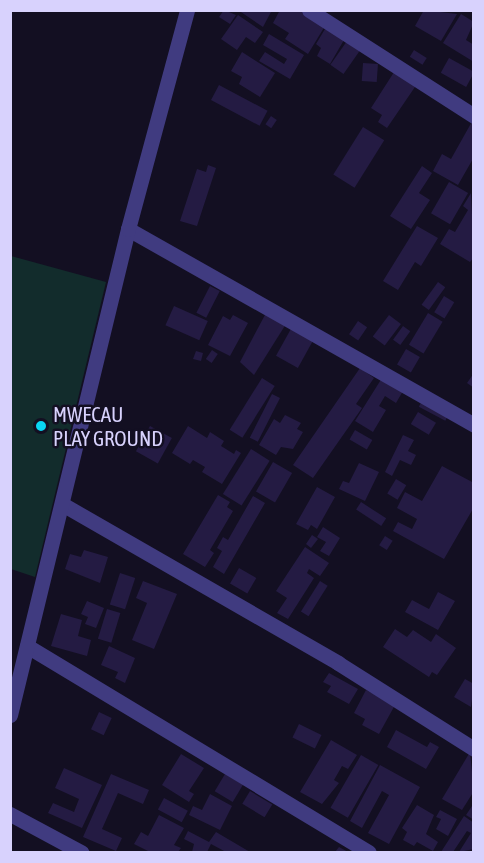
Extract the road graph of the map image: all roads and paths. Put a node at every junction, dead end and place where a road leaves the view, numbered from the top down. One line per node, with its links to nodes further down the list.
1 (188, 10): 4 (street)
2 (309, 10): 3 (street)
3 (474, 116)
4 (128, 229): 5 (street); 6 (street)
5 (474, 425)
6 (62, 504): 7 (street); 9 (street)
7 (27, 646): 8 (street); 12 (street)
8 (10, 716)
9 (474, 749)
10 (10, 813): 11 (street)
11 (81, 852)
12 (369, 852)

